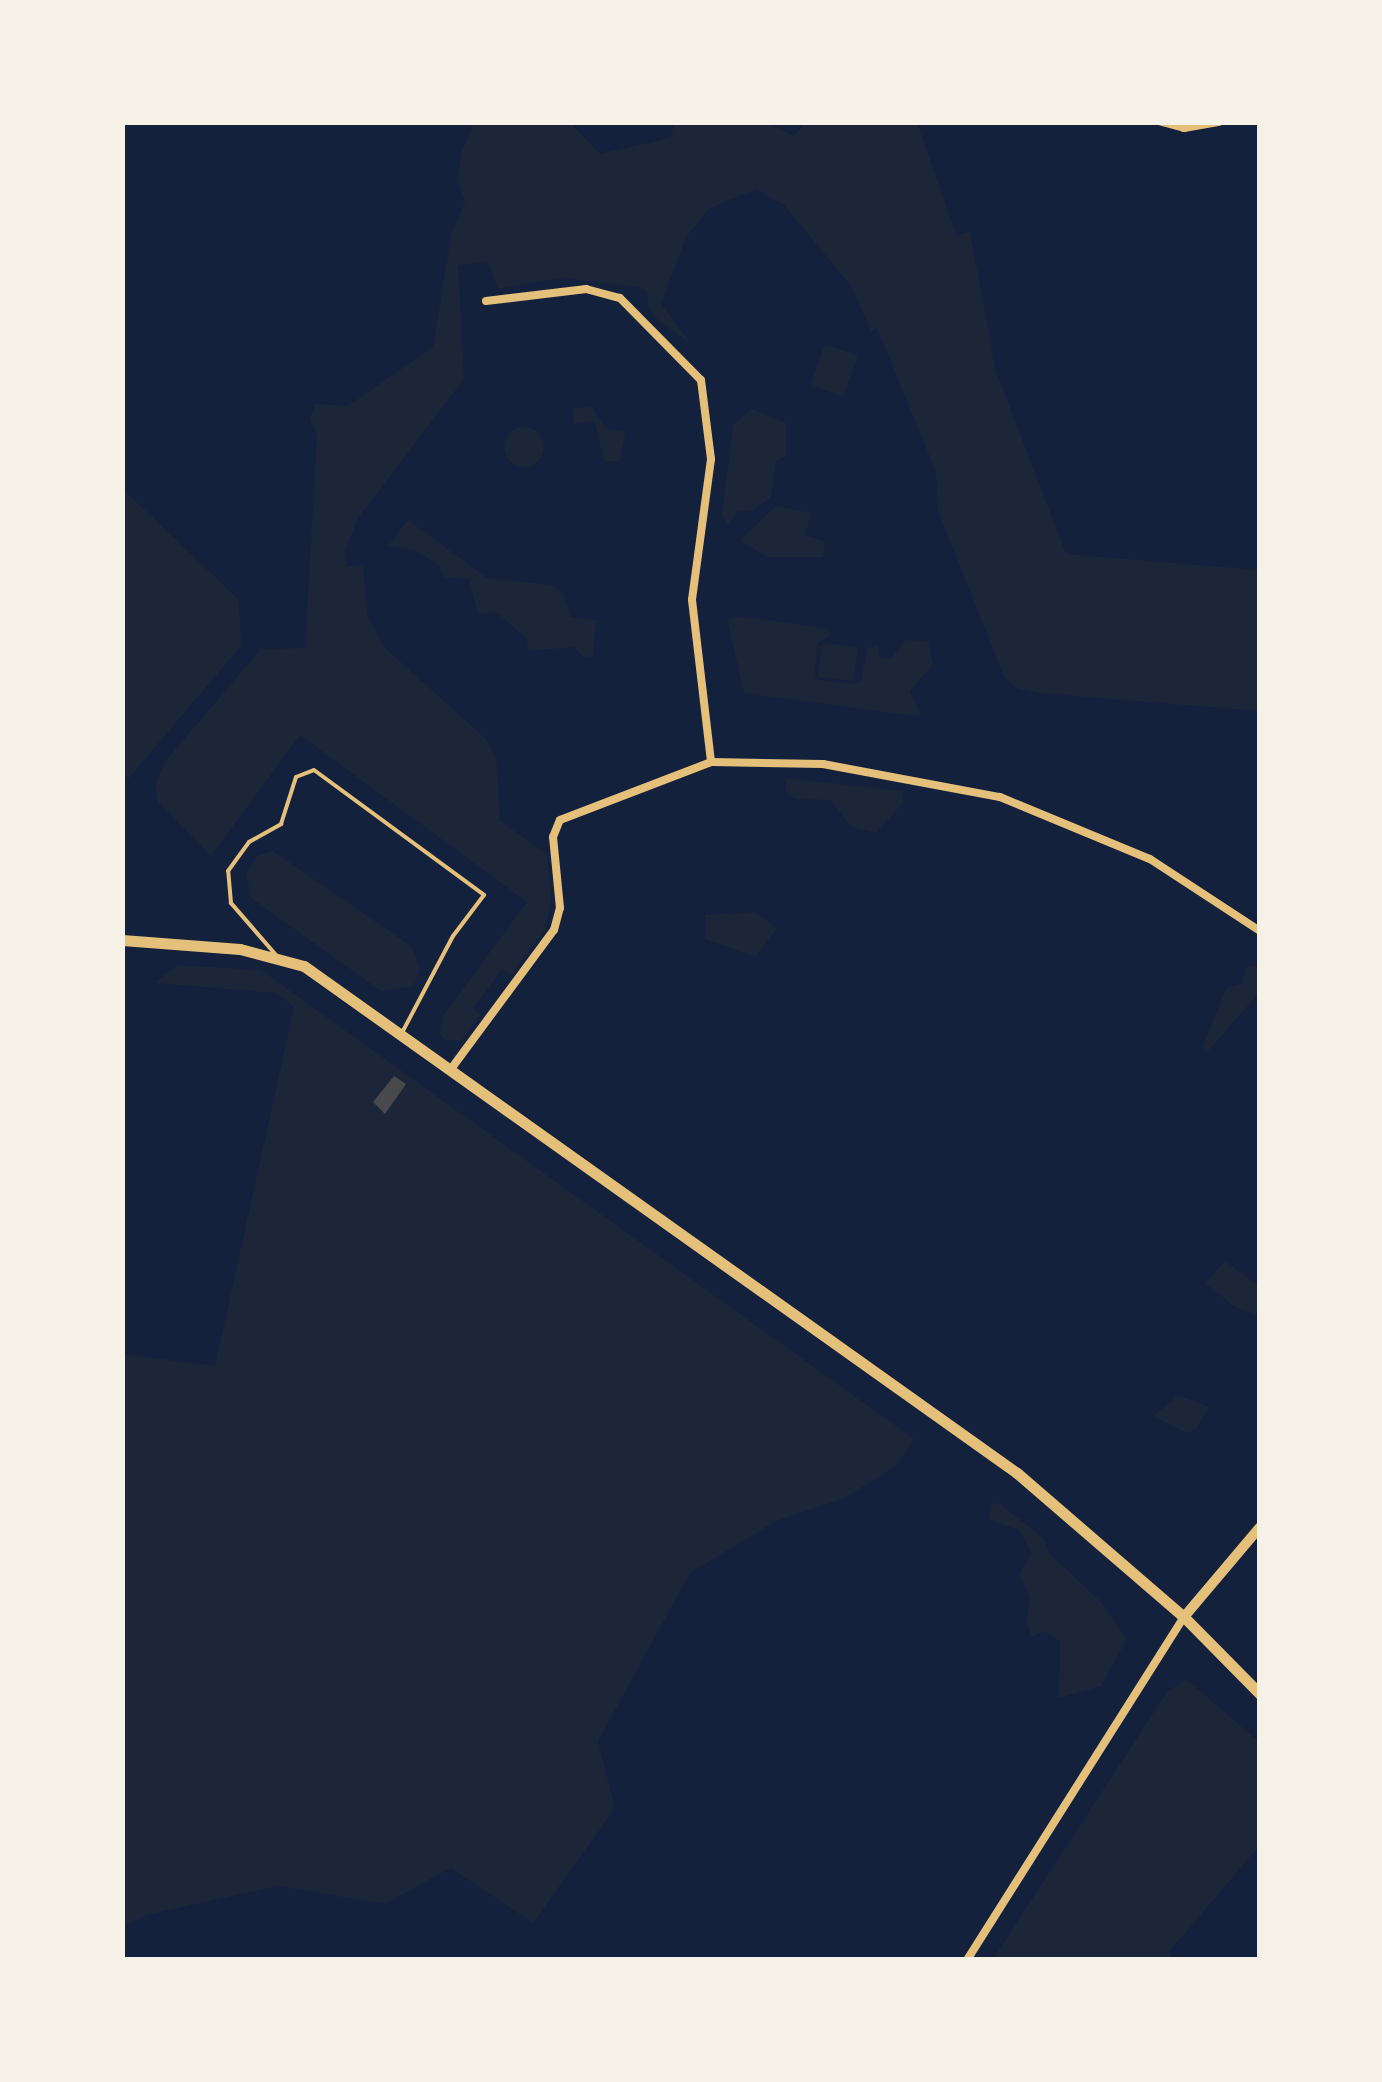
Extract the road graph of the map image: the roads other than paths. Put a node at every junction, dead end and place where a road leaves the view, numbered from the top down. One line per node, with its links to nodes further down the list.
1 (1162, 122): 2 (street)
2 (1219, 122)
3 (486, 301): 4 (street)
4 (711, 762): 5 (street); 9 (street)
5 (1260, 931)
6 (122, 940): 7 (main road)
7 (276, 956): 8 (main road); 8 (lane)
8 (402, 1034): 9 (main road)
9 (451, 1070): 11 (main road)
10 (1260, 1527): 11 (street)
11 (1184, 1617): 12 (main road); 13 (street)
12 (1260, 1694)
13 (966, 1960)

